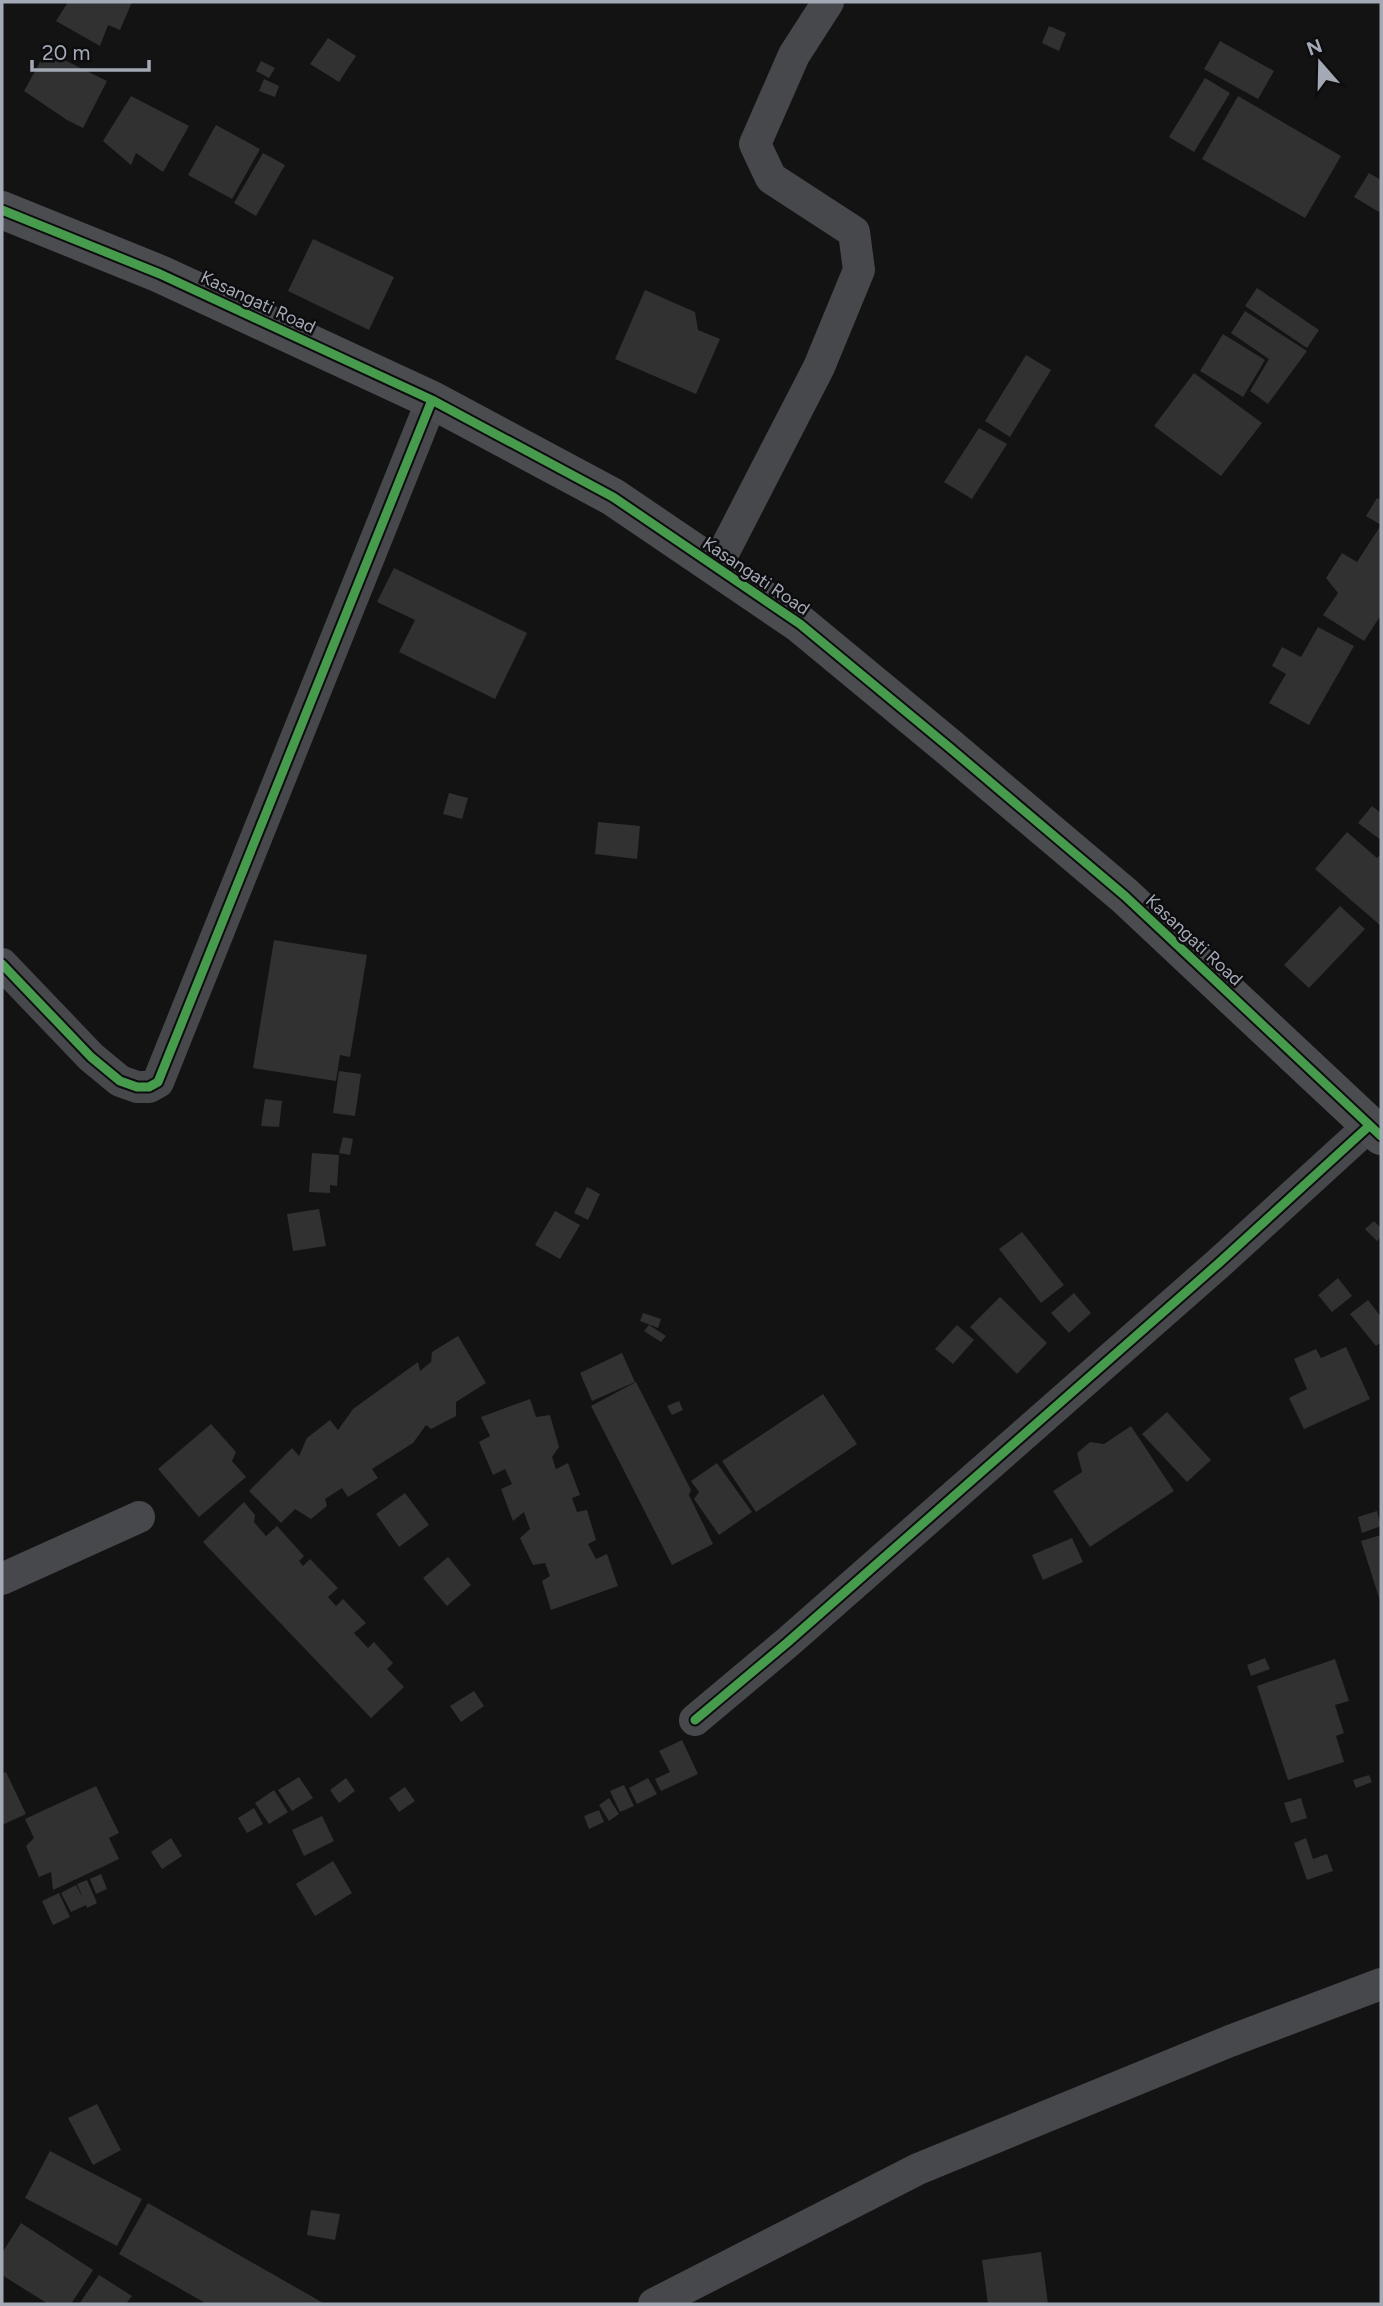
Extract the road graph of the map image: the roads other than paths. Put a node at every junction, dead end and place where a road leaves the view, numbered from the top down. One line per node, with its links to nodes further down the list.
1 (828, 2): 4 (street)
2 (2, 210): 3 (street, Kasangati Road)
3 (432, 400): 4 (street, Kasangati Road); 5 (street)
4 (716, 568): 6 (street, Kasangati Road)
5 (2, 964)
6 (1375, 1131): 9 (street)
7 (139, 1517): 8 (street)
8 (2, 1579)
9 (695, 1720)
10 (1381, 1984): 11 (street)
11 (654, 2304)

